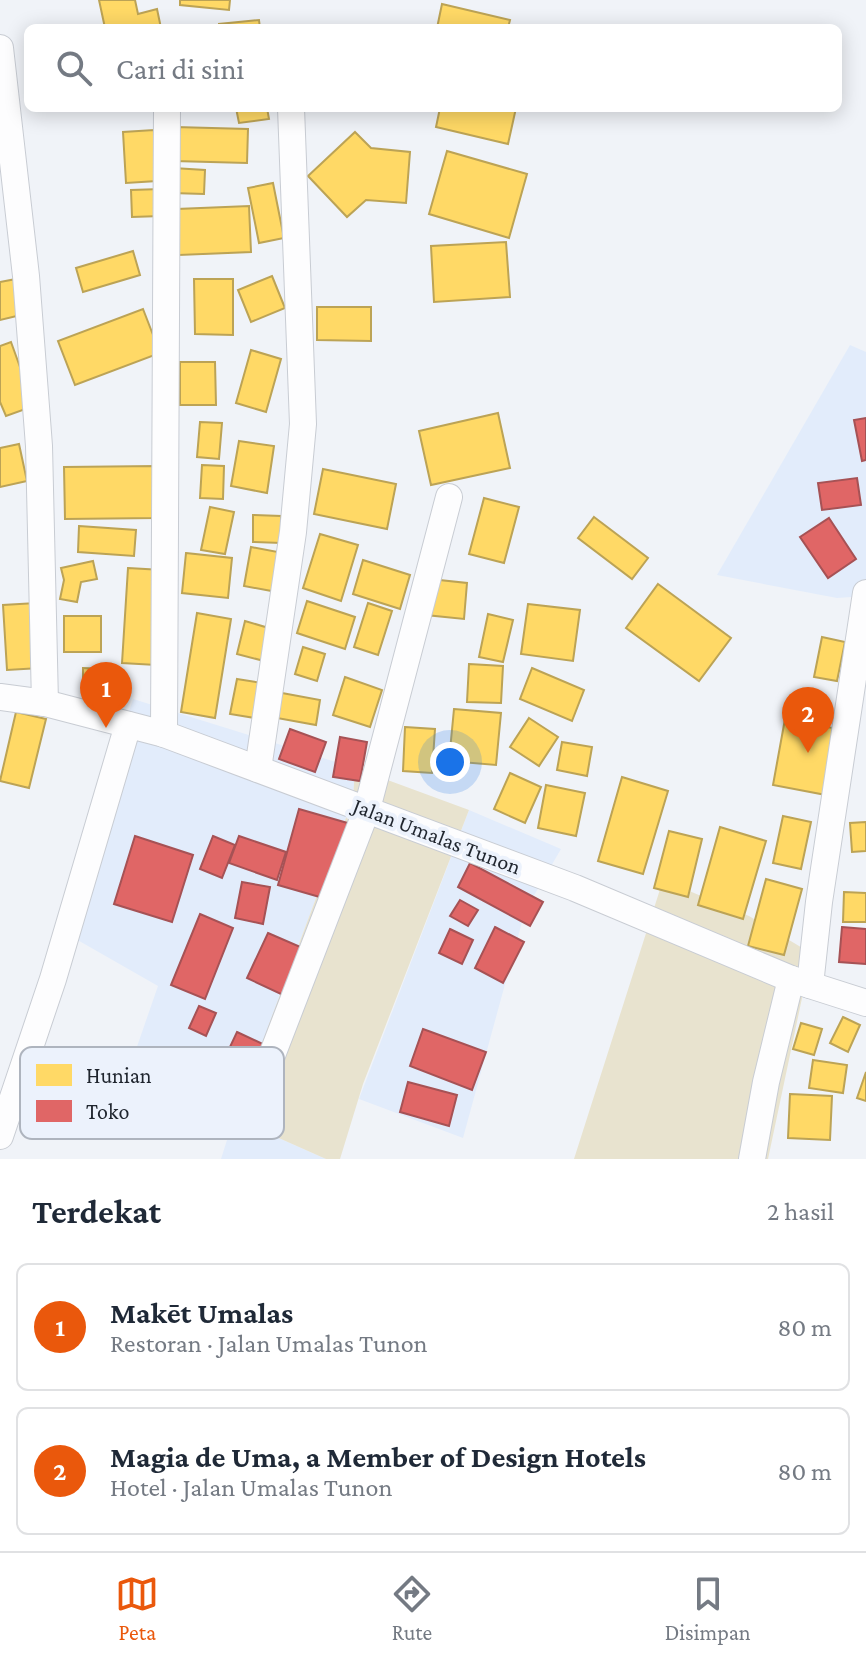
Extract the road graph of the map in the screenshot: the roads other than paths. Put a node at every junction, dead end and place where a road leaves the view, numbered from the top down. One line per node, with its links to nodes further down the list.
1 (0, 48): 7 (street)
2 (167, 112): 9 (street)
3 (291, 112): 10 (street)
4 (449, 497): 11 (street)
5 (866, 593): 12 (street)
6 (0, 697): 7 (street, Jalan Umalas Tunon)
7 (45, 703): 8 (street, Jalan Umalas Tunon)
8 (128, 725): 9 (street, Jalan Umalas Tunon); 14 (street)
9 (164, 734): 10 (street, Jalan Umalas Tunon)
10 (258, 769): 11 (street, Jalan Umalas Tunon)
11 (367, 809): 12 (street, Jalan Umalas Tunon); 15 (street)
12 (801, 982): 13 (street, Jalan Umalas Tunon); 18 (street)
13 (866, 1003)
14 (30, 1047)
15 (275, 1047)
16 (20, 1077): 17 (street)
17 (0, 1136)
18 (752, 1159)

